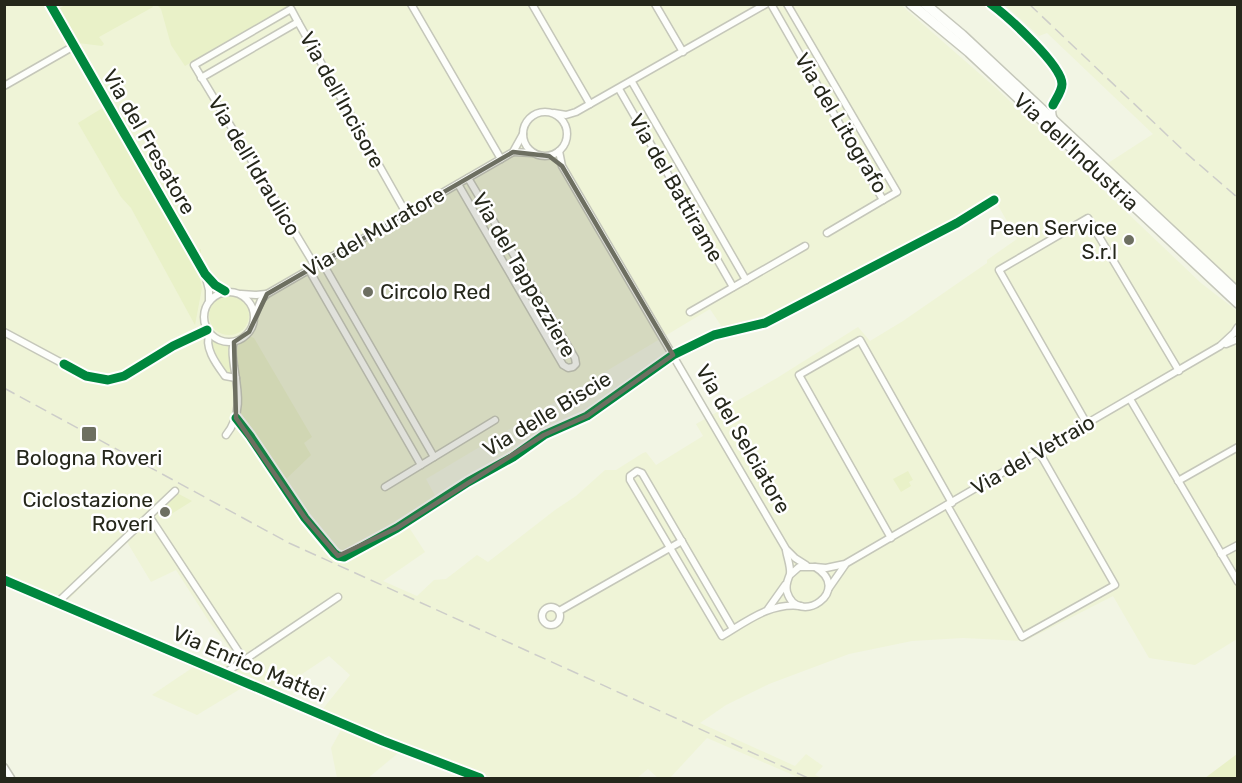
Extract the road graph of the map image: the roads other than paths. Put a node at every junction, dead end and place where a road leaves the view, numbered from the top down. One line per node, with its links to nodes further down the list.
1 (50, 4): 11 (street, Via del Fresatore)
2 (411, 4): 29 (street)
3 (532, 4): 19 (street)
4 (655, 4): 12 (street)
5 (768, 4): 12 (street); 18 (street, Via del Litografo)
6 (787, 4): 17 (street, Via del Litografo)
7 (911, 4): 49 (main road, Via dell'Industria)
8 (925, 4): 22 (main road, Via dell'Industria)
9 (991, 4): 22 (street)
10 (298, 22): 13 (street, Via dell'Incisore); 13 (street, Via dell'Idraulico); 35 (street, Via dell'Incisore)
11 (74, 46): 15 (street); 41 (street, Via del Fresatore)
12 (683, 52): 14 (street)
13 (201, 78): 39 (street, Via dell'Idraulico)
14 (632, 82): 16 (street); 43 (street, Via del Battirame)
15 (4, 86)
16 (619, 89): 19 (street); 44 (street, Via del Battirame)
17 (838, 91): 18 (street); 33 (street, Via del Litografo)
18 (825, 98): 33 (street, Via del Litografo)
19 (590, 104): 20 (street)
20 (576, 112): 21 (street); 23 (street)
21 (554, 113): 23 (street); 24 (street)
22 (1057, 124): 49 (main road, Via dell'Industria)
23 (567, 131): 25 (street)
24 (523, 134): 26 (street); 27 (street)
25 (559, 151): 28 (street); 30 (street, Via del Selciatore)
26 (513, 152): 27 (street); 29 (street, Via del Muratore)
27 (535, 154): 28 (street)
28 (549, 156): 30 (street, Via del Selciatore)
29 (501, 159): 31 (street, Via del Muratore)
30 (562, 166): 56 (street, Via del Selciatore)
31 (468, 178): 32 (street, Via del Muratore); 40 (street, Via del Tappezziere)
32 (458, 183): 35 (street, Via del Muratore); 42 (street, Via del Tappezziere)
33 (883, 200): 36 (street)
34 (994, 200): 56 (street, Via delle Biscie)
35 (406, 213): 38 (street, Via del Muratore)
36 (827, 233)
37 (805, 246): 43 (street, Via del Battirame)
38 (322, 262): 39 (street, Via del Muratore); 57 (street)
39 (312, 268): 47 (street, Via del Muratore); 58 (street, Via dell'Idraulico)
40 (524, 270): 42 (street); 42 (street, Via del Tappezziere)
41 (205, 274): 45 (street, Via del Fresatore); 48 (street, Via del Fresatore)
42 (513, 276)
43 (746, 280): 44 (street, Via del Battirame)
44 (733, 287): 50 (street, Via del Battirame)
45 (225, 291): 46 (street); 48 (street)
46 (240, 293): 47 (street); 51 (street)
47 (267, 294): 51 (street)
48 (209, 301): 52 (street)
49 (1237, 301)
50 (690, 312)
51 (255, 315): 55 (street)
52 (208, 331): 53 (street); 55 (street); 60 (street)
53 (4, 332)
54 (1237, 332): 59 (street, Via del Vetraio)
55 (234, 342): 60 (street)
56 (673, 355): 62 (street, Via delle Biscie); 79 (street, Via del Selciatore)
57 (378, 359): 58 (street); 68 (street)
58 (364, 366): 69 (street, Via dell'Idraulico)
59 (1179, 371): 61 (street, Via del Vetraio); 64 (street)
60 (236, 378): 62 (street)
61 (1130, 399): 64 (street, Via del Vetraio); 70 (street)
62 (236, 418): 65 (street)
63 (495, 420): 68 (street)
64 (1087, 424): 67 (street, Via del Vetraio)
65 (226, 435)
66 (1238, 447): 70 (street)
67 (1038, 452): 73 (street, Via del Vetraio); 73 (street)
68 (434, 457): 69 (street)
69 (421, 465): 71 (street)
70 (1178, 481): 80 (street)
71 (385, 487)
72 (175, 491): 74 (street)
73 (949, 504): 75 (street, Via del Vetraio); 75 (street)
74 (149, 516): 90 (street); 95 (street, Via Enrico Mattei)
75 (891, 538): 81 (street, Via del Vetraio)
76 (682, 542): 78 (street); 78 (street); 94 (street)
77 (1238, 545): 80 (street)
78 (670, 548): 93 (street); 94 (street)
79 (786, 549): 82 (street, Via del Selciatore); 84 (street, Via del Selciatore)
80 (1221, 554): 86 (street)
81 (845, 564): 83 (street, Via del Vetraio); 88 (street, Via del Vetraio)
82 (806, 565): 83 (street); 84 (street)
83 (815, 567): 88 (street)
84 (790, 575): 87 (street)
85 (4, 580): 90 (main road, Via Enrico Mattei)
86 (1238, 582)
87 (786, 583): 91 (street); 92 (street)
88 (828, 590): 91 (street)
89 (338, 597): 95 (street, Via Enrico Mattei)
90 (57, 603): 96 (main road, Via Enrico Mattei)
91 (801, 606): 92 (street)
92 (768, 609): 94 (street)
93 (559, 611)
94 (733, 629)
95 (244, 660): 96 (street, Via Enrico Mattei)
96 (225, 673): 99 (main road, Via Enrico Mattei)
97 (4, 767): 98 (street)
98 (11, 778)
99 (480, 778)

